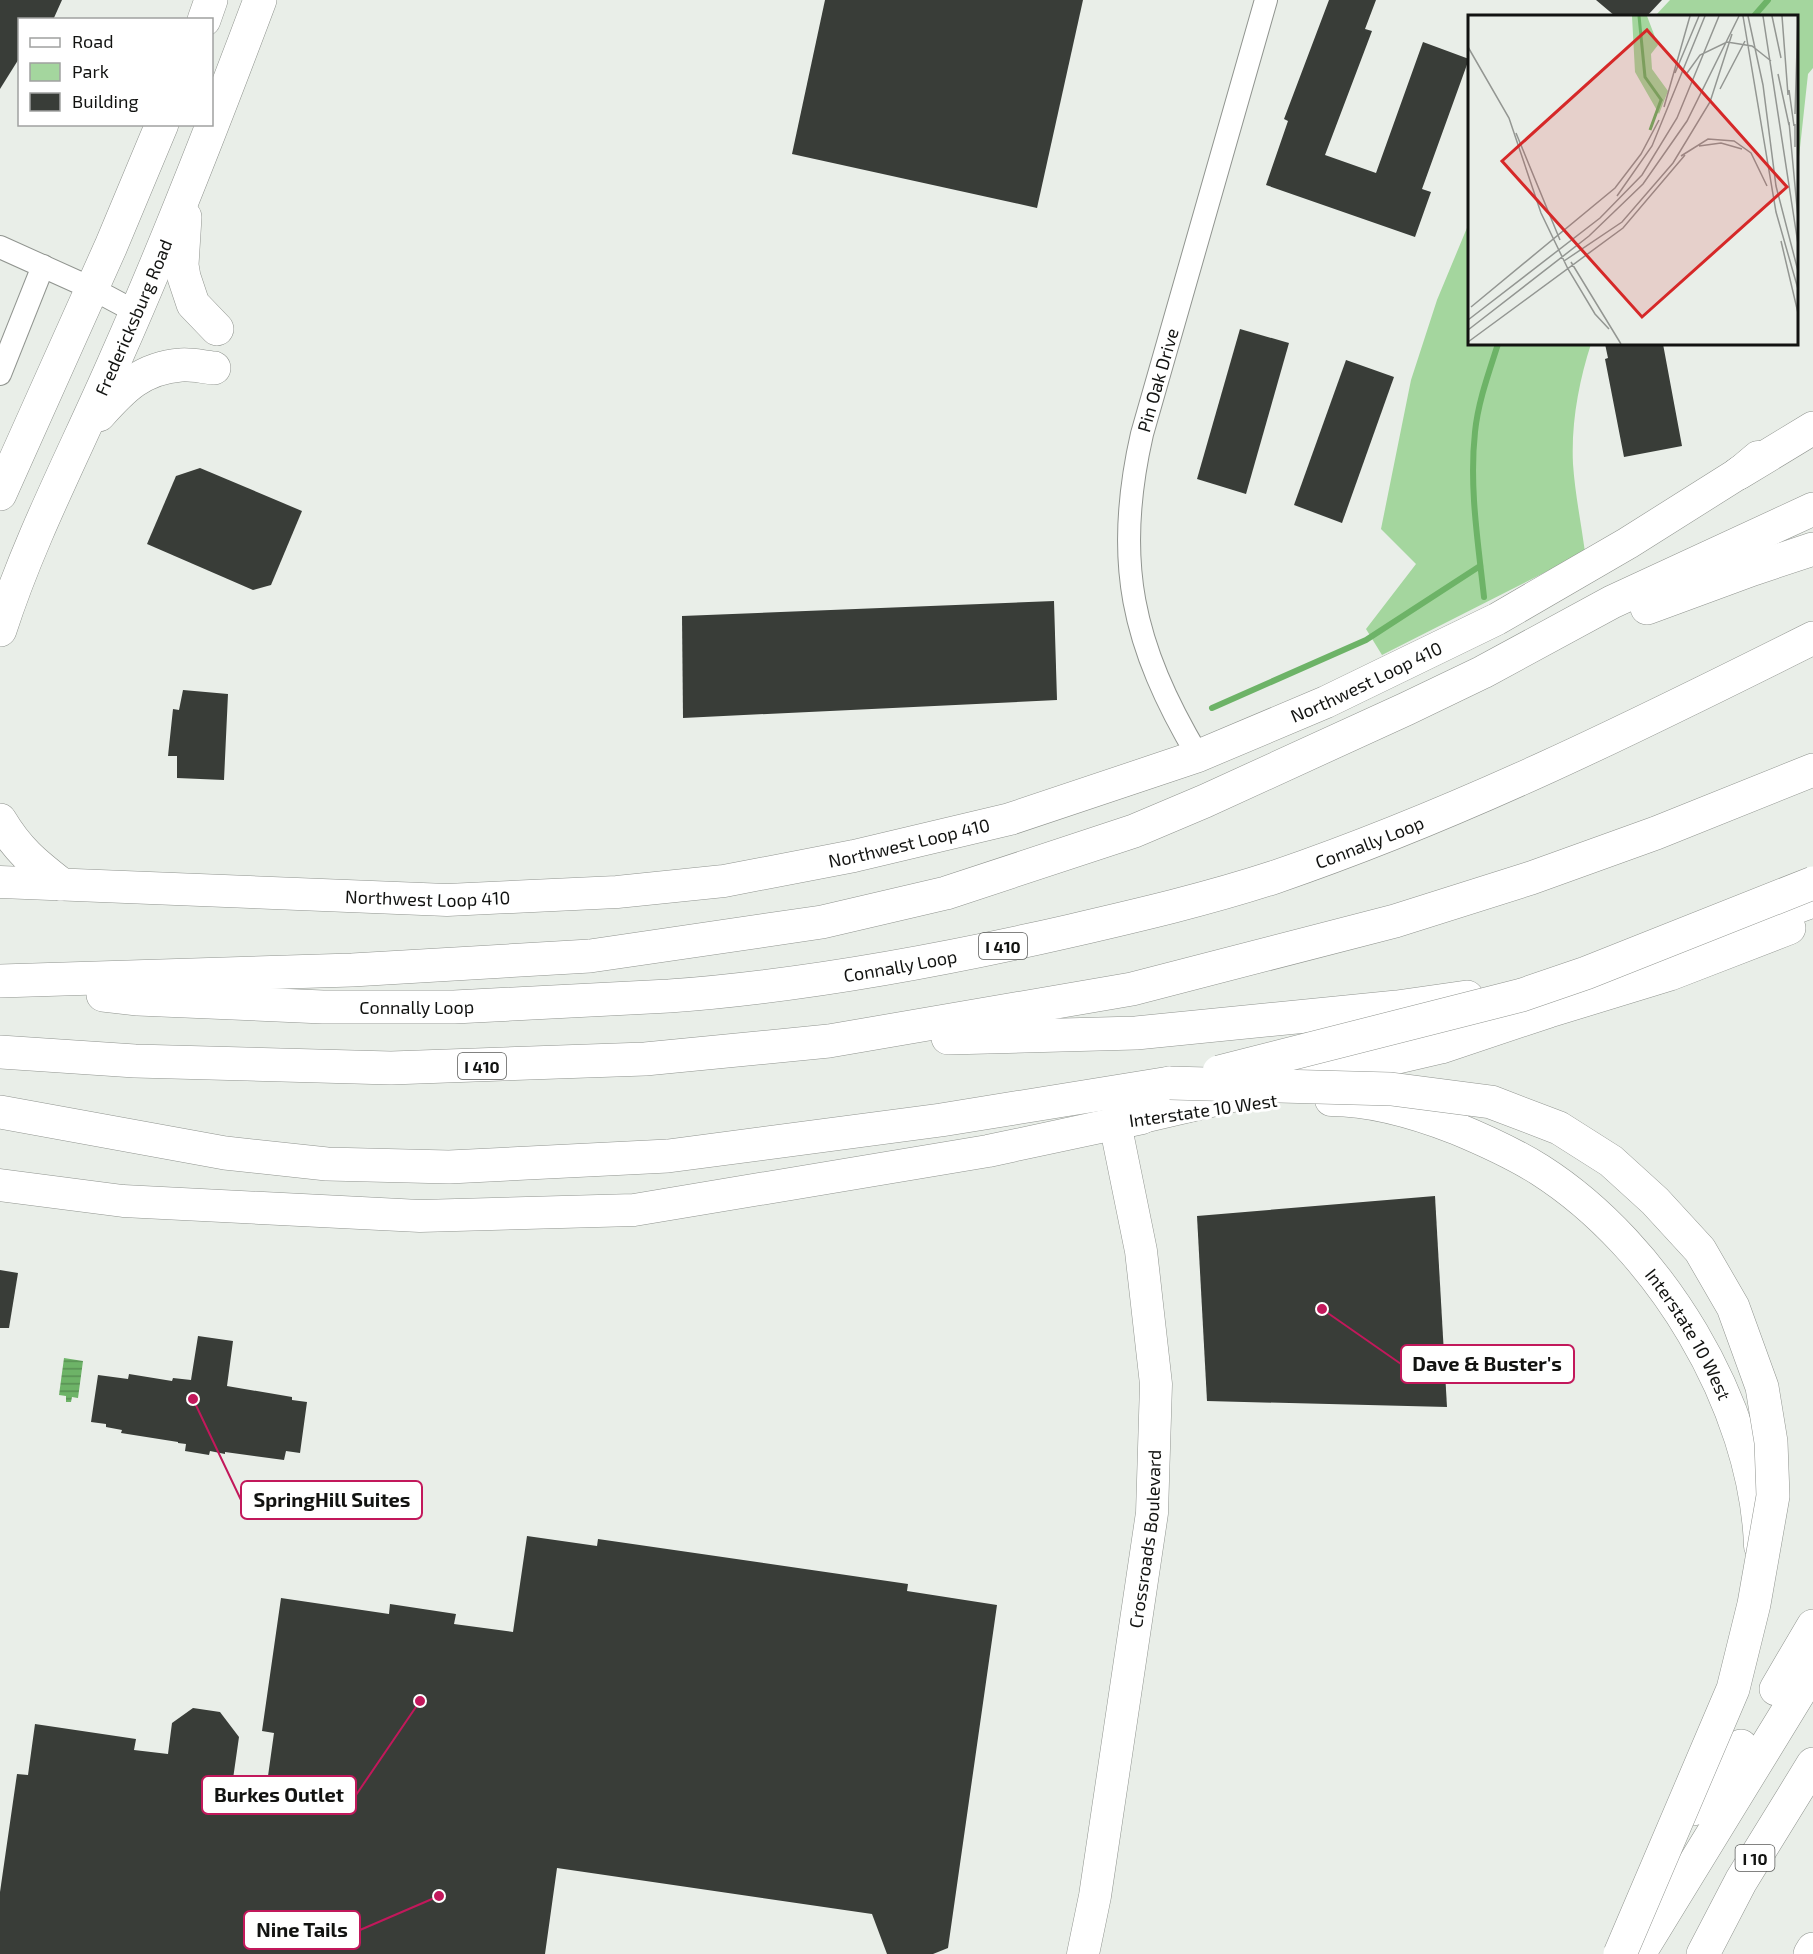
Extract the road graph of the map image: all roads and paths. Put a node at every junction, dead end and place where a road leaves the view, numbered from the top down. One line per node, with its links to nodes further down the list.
1 (211, 0): 4 (main road)
2 (260, 0): 5 (main road, Fredericksburg Road)
3 (1266, 0): 28 (street, Pin Oak Drive)
4 (205, 18)
5 (213, 122)
6 (161, 126): 11 (main road)
7 (211, 126): 8 (main road, Fredericksburg Road)
8 (188, 187): 12 (main road, Fredericksburg Road); 13 (main road)
9 (0, 247): 10 (street)
10 (43, 266): 11 (street); 15 (street)
11 (91, 288): 12 (street); 20 (main road)
12 (136, 312): 18 (main road, Fredericksburg Road)
13 (218, 329)
14 (214, 368): 18 (main road)
15 (0, 374)
16 (1813, 414): 19 (main road)
17 (1813, 428): 19 (main road)
18 (84, 432): 24 (main road, Fredericksburg Road)
19 (1739, 473): 28 (main road, Northwest Loop 410)
20 (0, 494)
21 (1813, 510): 27 (main road)
22 (1813, 549): 27 (main road)
23 (1813, 629): 26 (main road)
24 (0, 630)
25 (1813, 638): 26 (main road, Connally Loop / I 410)
26 (1754, 667): 36 (main road, Connally Loop / I 410)
27 (1484, 672): 36 (main road)
28 (1198, 756): 32 (main road, Northwest Loop 410)
29 (1813, 770): 37 (main road, I 410)
30 (0, 820): 32 (main road)
31 (0, 882): 32 (main road, Northwest Loop 410)
32 (61, 884)
33 (1813, 884): 39 (main road, bridge)
34 (1813, 901): 37 (main road)
35 (1813, 918): 41 (main road)
36 (0, 981)
37 (829, 1041): 38 (main road, I 410)
38 (0, 1052)
39 (1170, 1083): 40 (main road); 50 (main road, bridge)
40 (0, 1112)
41 (1115, 1123): 42 (main road); 46 (main road, Interstate 10 West); 48 (main road, Crossroads Boulevard)
42 (0, 1185)
43 (1813, 1626): 46 (main road)
44 (1813, 1670): 51 (main road)
45 (1813, 1764): 52 (main road, I 10)
46 (1693, 1809): 49 (main road, Interstate 10 West)
47 (1813, 1949): 53 (main road)
48 (1083, 1954)
49 (1615, 1954)
50 (1620, 1954)
51 (1639, 1954)
52 (1703, 1954)
53 (1810, 1954)

